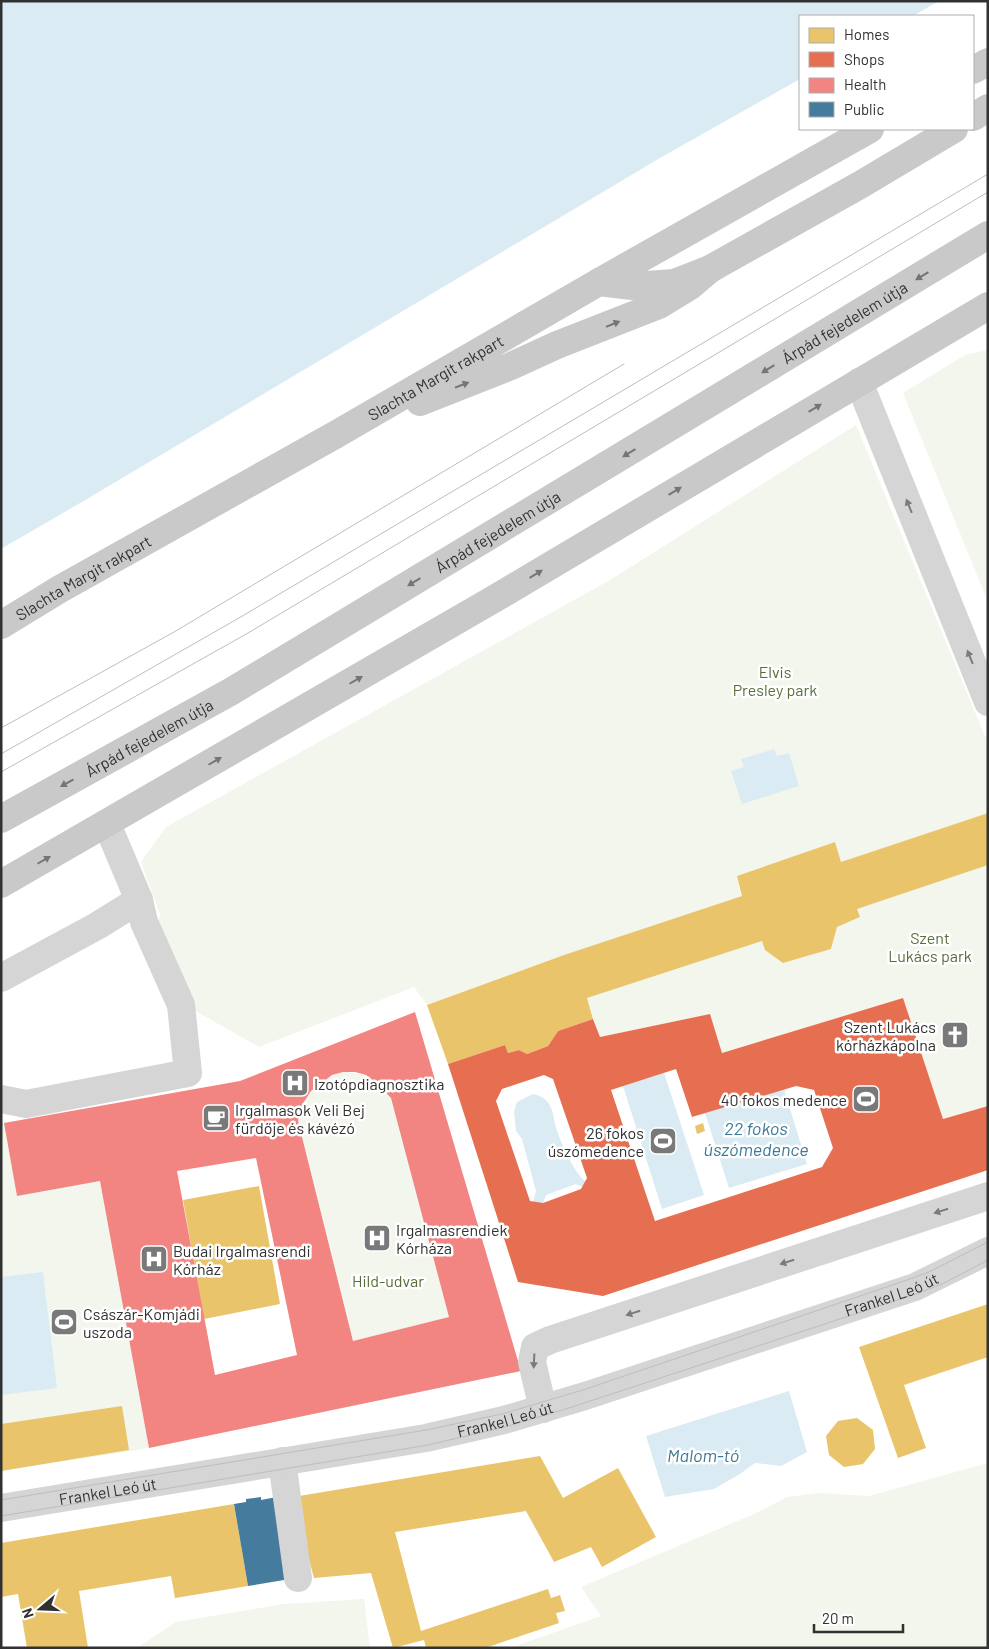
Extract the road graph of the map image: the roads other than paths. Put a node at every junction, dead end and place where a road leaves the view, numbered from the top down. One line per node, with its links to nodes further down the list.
1 (988, 62): 2 (main road)
2 (974, 69)
3 (988, 108): 4 (main road)
4 (974, 116)
5 (868, 130): 10 (main road, Slachta Margit rakpart)
6 (952, 130): 9 (main road)
7 (988, 236): 8 (main road, Árpád fejedelem útja)
8 (976, 248): 18 (main road, Árpád fejedelem útja, one-way to 18)
9 (710, 269): 10 (main road); 15 (main road, one-way to 9)
10 (599, 282): 15 (main road, Slachta Margit rakpart)
11 (988, 306): 13 (main road)
12 (988, 330): 13 (main road)
13 (897, 360): 14 (main road)
14 (858, 382): 17 (street, one-way to 14); 19 (main road, one-way to 14)
15 (335, 435): 16 (main road, Slachta Margit rakpart)
16 (1, 625)
17 (988, 702)
18 (1, 819)
19 (107, 824): 20 (main road, one-way to 19); 21 (street)
20 (1, 884)
21 (140, 900): 22 (street); 23 (street)
22 (1, 978)
23 (1, 1099)
24 (988, 1196): 26 (street, one-way to 26)
25 (988, 1251): 26 (street, Frankel Leó út)
26 (543, 1409): 27 (street, Frankel Leó út)
27 (282, 1462): 28 (street, Frankel Leó út); 29 (street)
28 (1, 1508)
29 (298, 1578)

